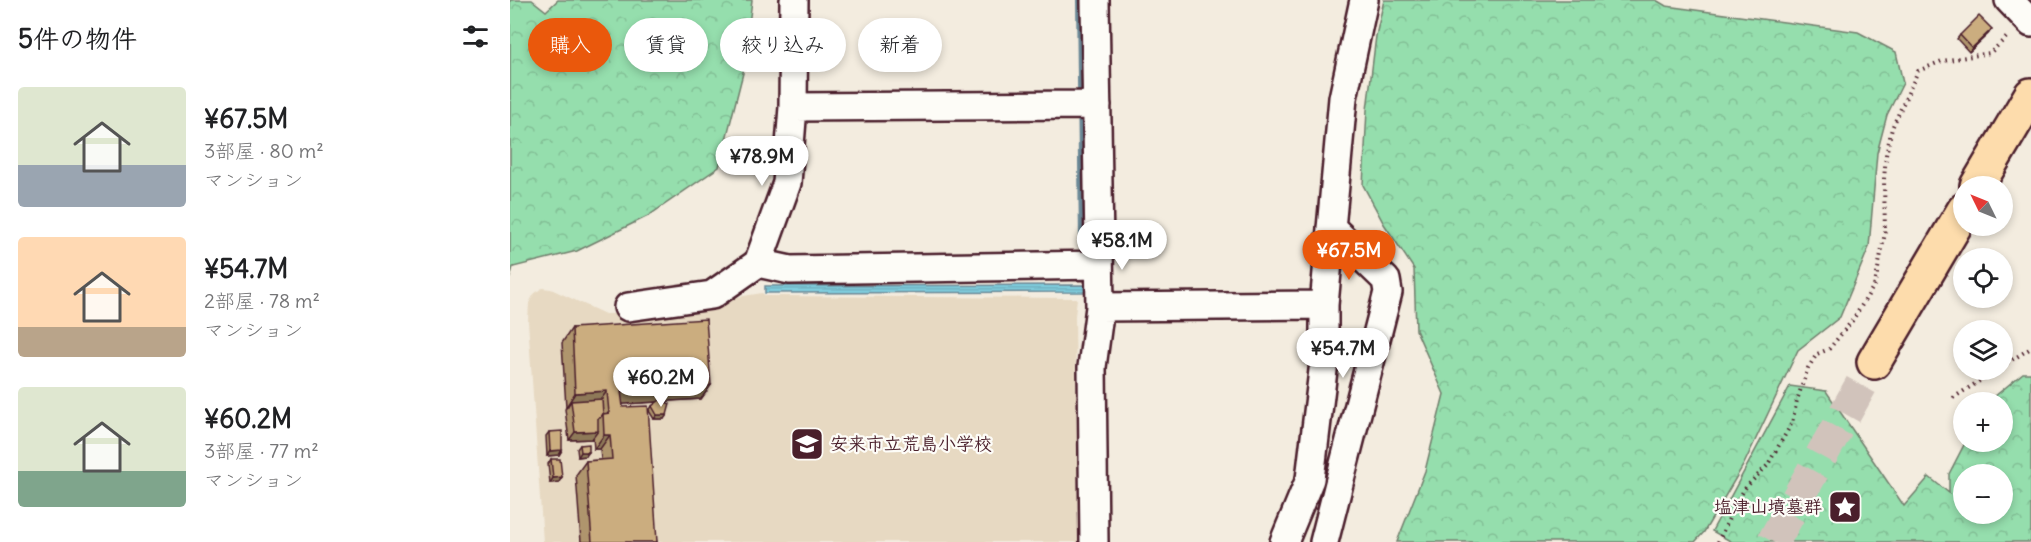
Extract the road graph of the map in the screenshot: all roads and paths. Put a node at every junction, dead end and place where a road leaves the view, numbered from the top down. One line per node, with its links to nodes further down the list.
1 (794, 0): 7 (street)
2 (1095, 0): 6 (street)
3 (1364, 0): 11 (street)
4 (2009, 0): 5 (street)
5 (2021, 28): 26 (path)
6 (1097, 105): 7 (street); 15 (street)
7 (793, 107): 14 (street)
8 (2027, 111): 9 (highway); 10 (highway)
9 (1984, 176)
10 (1998, 176)
11 (1331, 227): 16 (street); 25 (street)
12 (1953, 230): 13 (highway)
13 (1964, 236)
14 (758, 263): 15 (street); 18 (street)
15 (1099, 265): 17 (street)
16 (1324, 305): 17 (street); 24 (street)
17 (1100, 307): 23 (street)
18 (628, 308)
19 (2031, 348): 20 (path)
20 (2013, 359)
21 (1981, 380): 22 (path)
22 (1962, 392)
23 (1094, 542)
24 (1284, 542)
25 (1324, 542)
26 (1718, 542)

